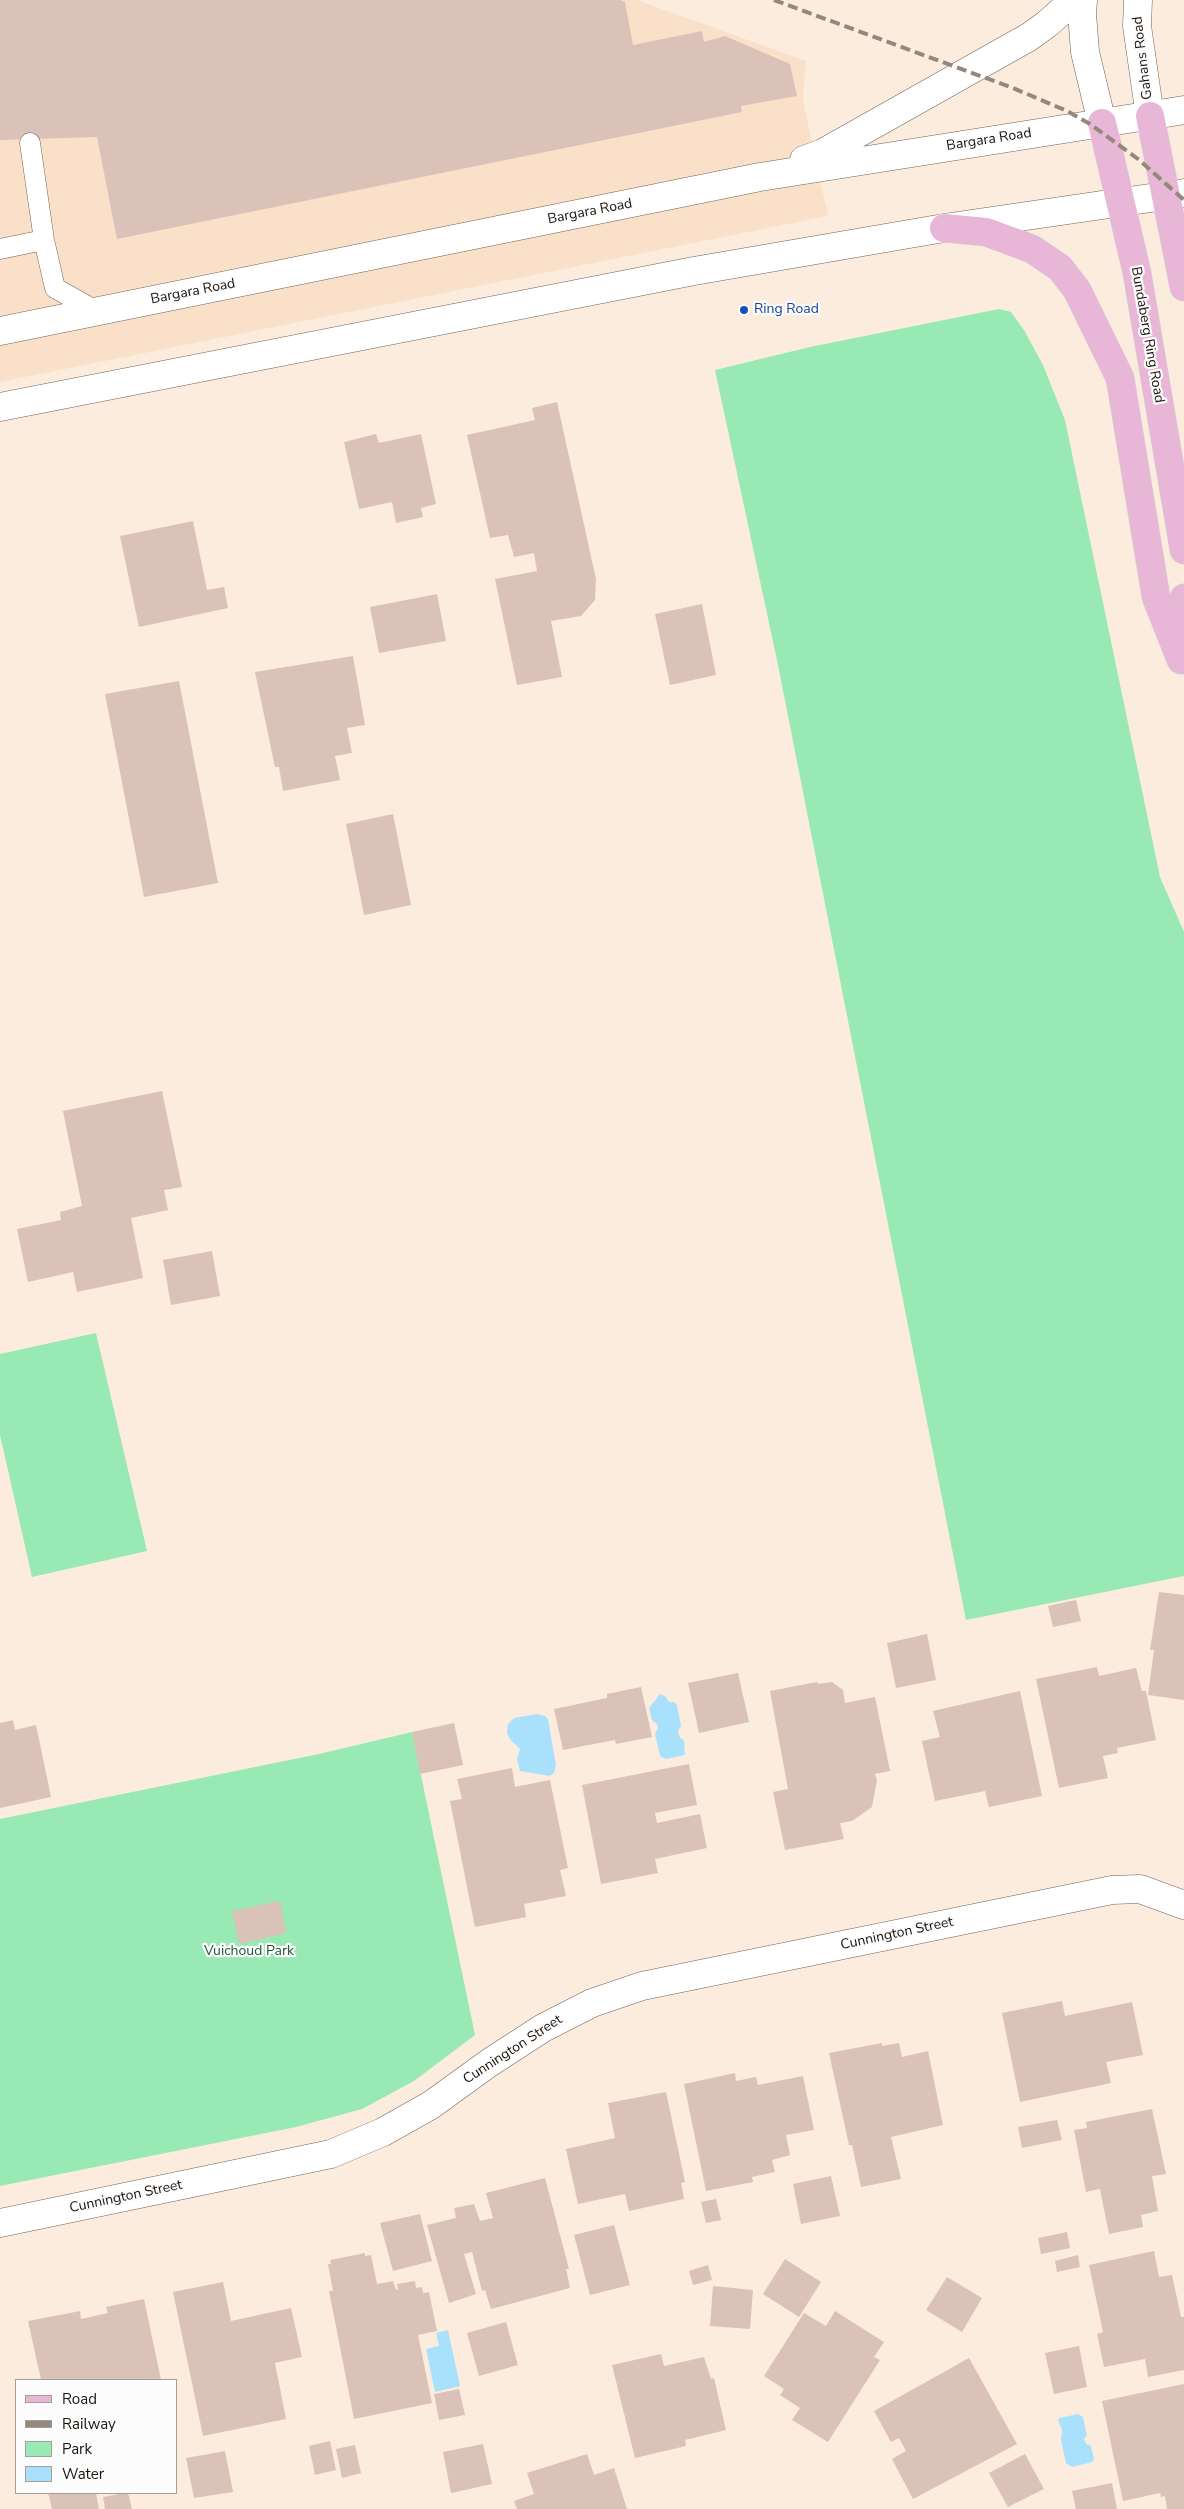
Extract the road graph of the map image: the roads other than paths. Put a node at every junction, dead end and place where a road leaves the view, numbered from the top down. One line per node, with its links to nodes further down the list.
1 (1074, 0): 8 (main road)
2 (1083, 0): 6 (main road)
3 (1138, 0): 5 (main road, Gahans Road)
4 (1184, 110): 5 (main road, Bargara Road)
5 (1150, 116): 6 (main road, Bargara Road); 9 (main road)
6 (1102, 122): 8 (main road, Bargara Road); 10 (main road, Bundaberg Ring Road)
7 (30, 143): 12 (lane)
8 (760, 177): 15 (main road, Bargara Road)
9 (1175, 194): 10 (main road); 14 (main road)
10 (1121, 200): 11 (main road); 18 (main road, Bundaberg Ring Road)
11 (944, 228): 17 (main road); 20 (main road)
12 (44, 240): 13 (lane); 15 (lane)
13 (0, 249)
14 (1184, 287)
15 (96, 311): 16 (main road, Bargara Road)
16 (0, 331)
17 (0, 407)
18 (1184, 550)
19 (1184, 598): 20 (main road)
20 (1182, 668)
21 (1184, 1905): 22 (main road, Cunnington Street)
22 (0, 2223)

